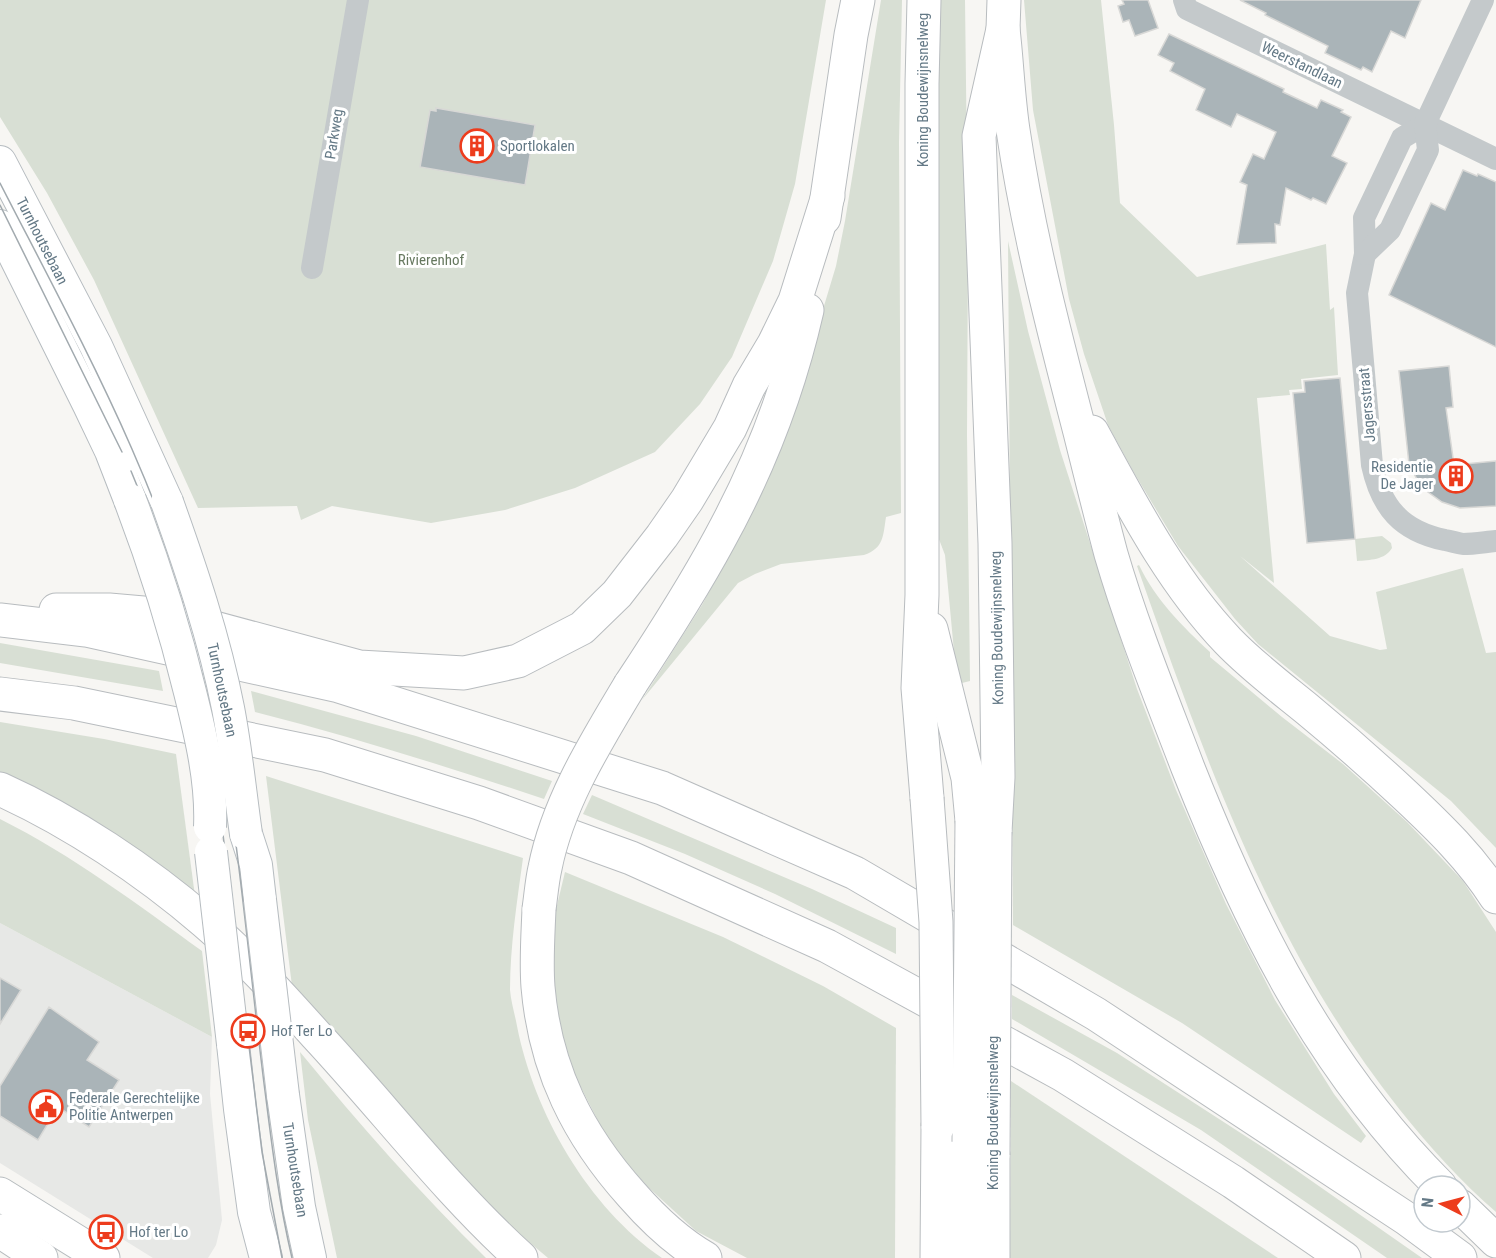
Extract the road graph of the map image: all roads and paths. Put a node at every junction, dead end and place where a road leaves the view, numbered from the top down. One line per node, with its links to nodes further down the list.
1 (358, 0): 12 (street, Parkweg)
2 (858, 0): 10 (main road)
3 (924, 0): 15 (main road, Koning Boudewijnsnelweg)
4 (1184, 0): 7 (street, Weerstandlaan)
5 (1484, 0): 7 (street)
6 (1004, 15): 13 (main road); 20 (main road, Koning Boudewijnsnelweg)
7 (1425, 124): 8 (street, Weerstandlaan); 14 (street, Jagersstraat)
8 (1496, 159)
9 (0, 162): 33 (main road, Turnhoutsebaan, bridge)
10 (828, 196): 16 (main road); 35 (main road, bridge)
11 (0, 226): 24 (main road, Turnhoutsebaan, bridge)
12 (312, 268)
13 (1070, 392): 21 (main road); 22 (main road)
14 (1496, 541)
15 (922, 595): 20 (main road); 28 (main road, bridge)
16 (0, 611)
17 (0, 620): 37 (main road)
18 (0, 694): 36 (main road)
19 (0, 789): 34 (main road)
20 (984, 827): 28 (main road, Koning Boudewijnsnelweg, bridge)
21 (1496, 897)
22 (1429, 1174)
23 (0, 1194): 30 (main road)
24 (254, 1212): 31 (main road); 32 (main road, Turnhoutsebaan)
25 (1472, 1218): 27 (main road)
26 (0, 1231): 29 (main road)
27 (1496, 1241)
28 (966, 1252)
29 (41, 1258)
30 (103, 1258)
31 (252, 1258)
32 (266, 1258)
33 (310, 1258)
34 (521, 1258)
35 (705, 1258)
36 (1344, 1258)
37 (1460, 1258)

